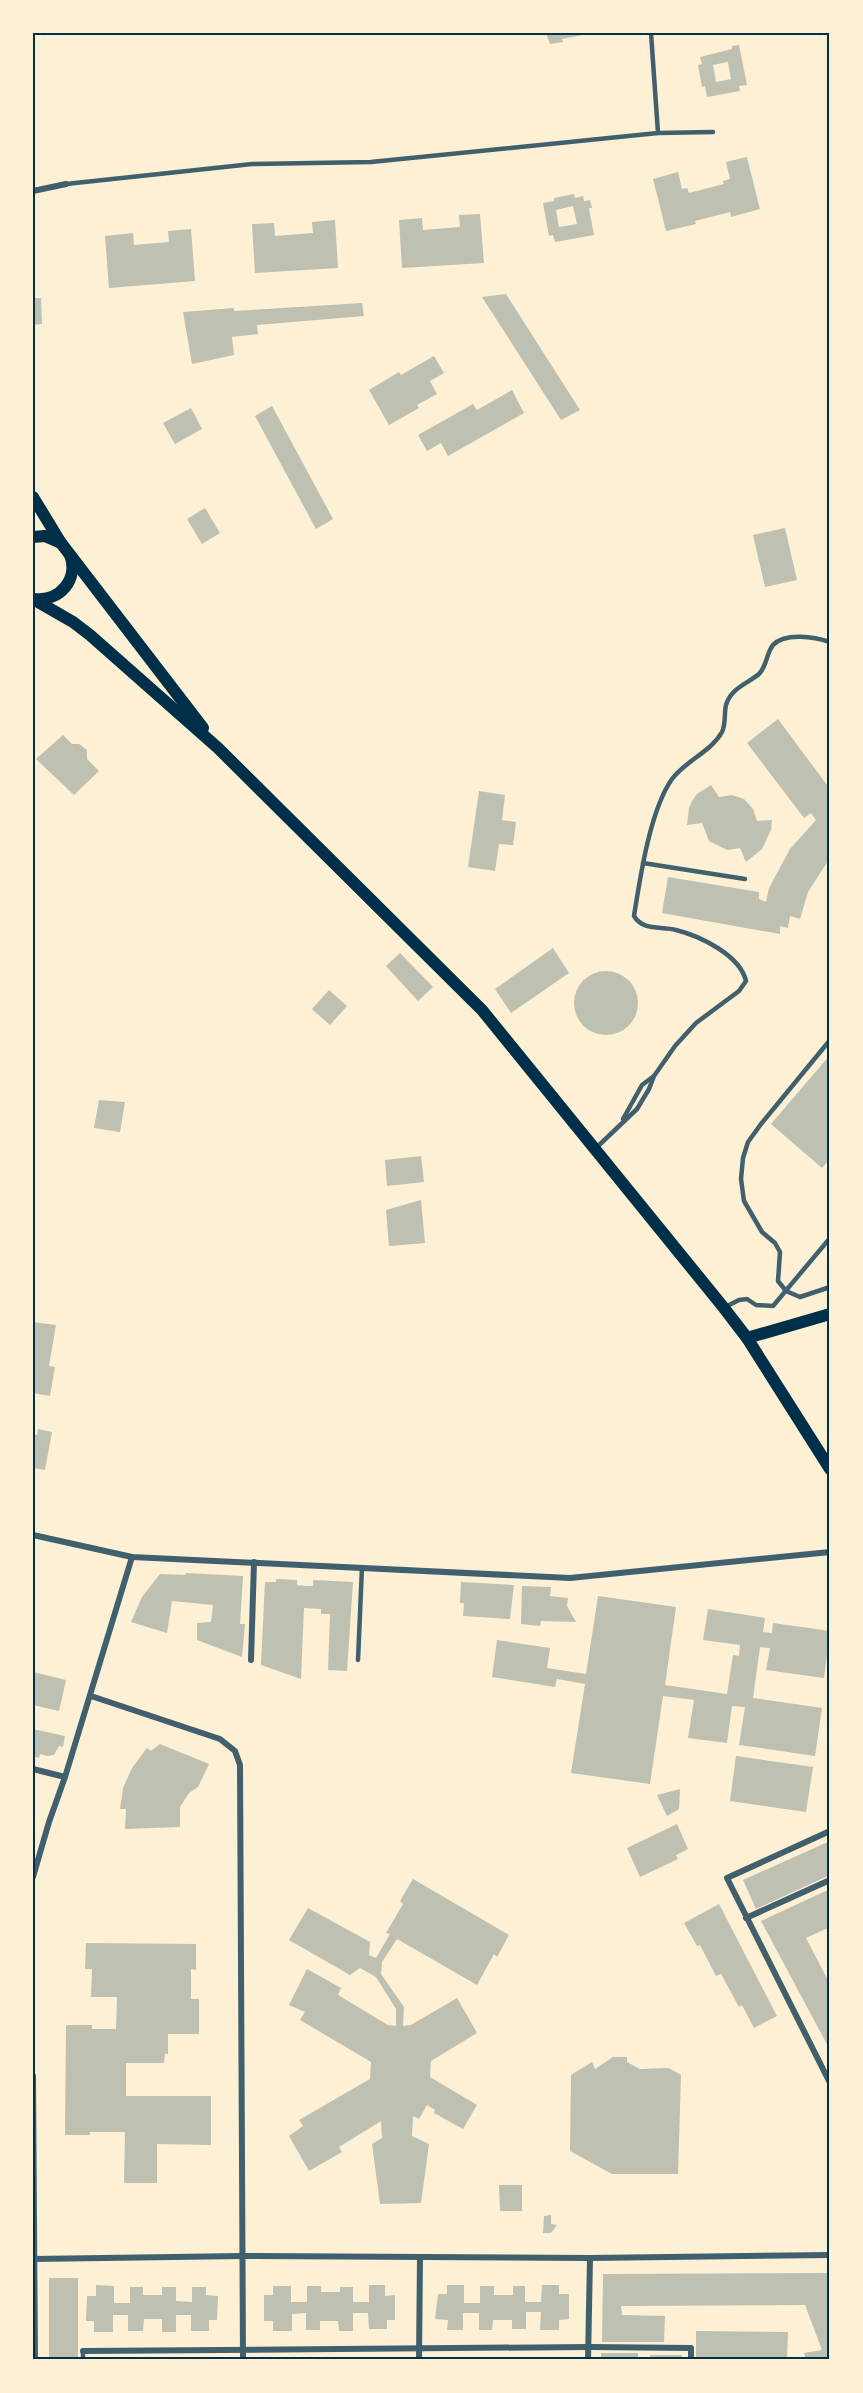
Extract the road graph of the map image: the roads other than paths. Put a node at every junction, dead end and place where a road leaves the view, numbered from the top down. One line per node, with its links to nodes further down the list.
1 (651, 33): 3 (lane)
2 (713, 132): 3 (lane)
3 (658, 134): 4 (lane)
4 (66, 184): 5 (street)
5 (33, 191)
6 (33, 497): 8 (main road)
7 (33, 537): 8 (main road)
8 (61, 543): 9 (main road)
9 (69, 554): 10 (main road); 12 (main road)
10 (33, 599): 12 (main road)
11 (830, 642): 13 (lane)
12 (218, 748): 18 (main road)
13 (643, 863): 14 (lane); 16 (lane)
14 (745, 879)
15 (830, 1040): 21 (lane)
16 (654, 1076): 17 (lane); 17 (lane)
17 (622, 1121): 18 (lane)
18 (596, 1148): 22 (main road)
19 (830, 1238): 21 (lane)
20 (830, 1287): 21 (lane)
21 (786, 1291): 22 (lane)
22 (724, 1308): 24 (main road)
23 (830, 1314): 24 (main road)
24 (747, 1338): 25 (main road)
25 (803, 1424): 26 (main road); 27 (main road)
26 (830, 1459)
27 (830, 1469)
28 (33, 1535): 30 (street)
29 (830, 1552): 32 (street)
30 (132, 1557): 31 (street); 35 (street)
31 (254, 1562): 32 (street); 33 (street)
32 (362, 1567): 34 (lane)
33 (251, 1660)
34 (358, 1660)
35 (91, 1696): 37 (street); 45 (street)
36 (33, 1769): 37 (street)
37 (65, 1777): 39 (street)
38 (830, 1831): 41 (street)
39 (33, 1877)
40 (830, 1881): 41 (street)
41 (746, 1918): 43 (street)
42 (33, 2076): 48 (street)
43 (830, 2083)
44 (830, 2255): 47 (street)
45 (243, 2256): 46 (street); 48 (street); 51 (street)
46 (420, 2257): 47 (street); 50 (street)
47 (590, 2258): 49 (street)
48 (34, 2259): 53 (street)
49 (589, 2347): 50 (street); 57 (street); 58 (street)
50 (419, 2348): 51 (street); 56 (street)
51 (243, 2350): 52 (street); 55 (street)
52 (83, 2351): 54 (lane)
53 (35, 2360)
54 (83, 2360)
55 (243, 2360)
56 (418, 2360)
57 (588, 2360)
58 (691, 2360)

